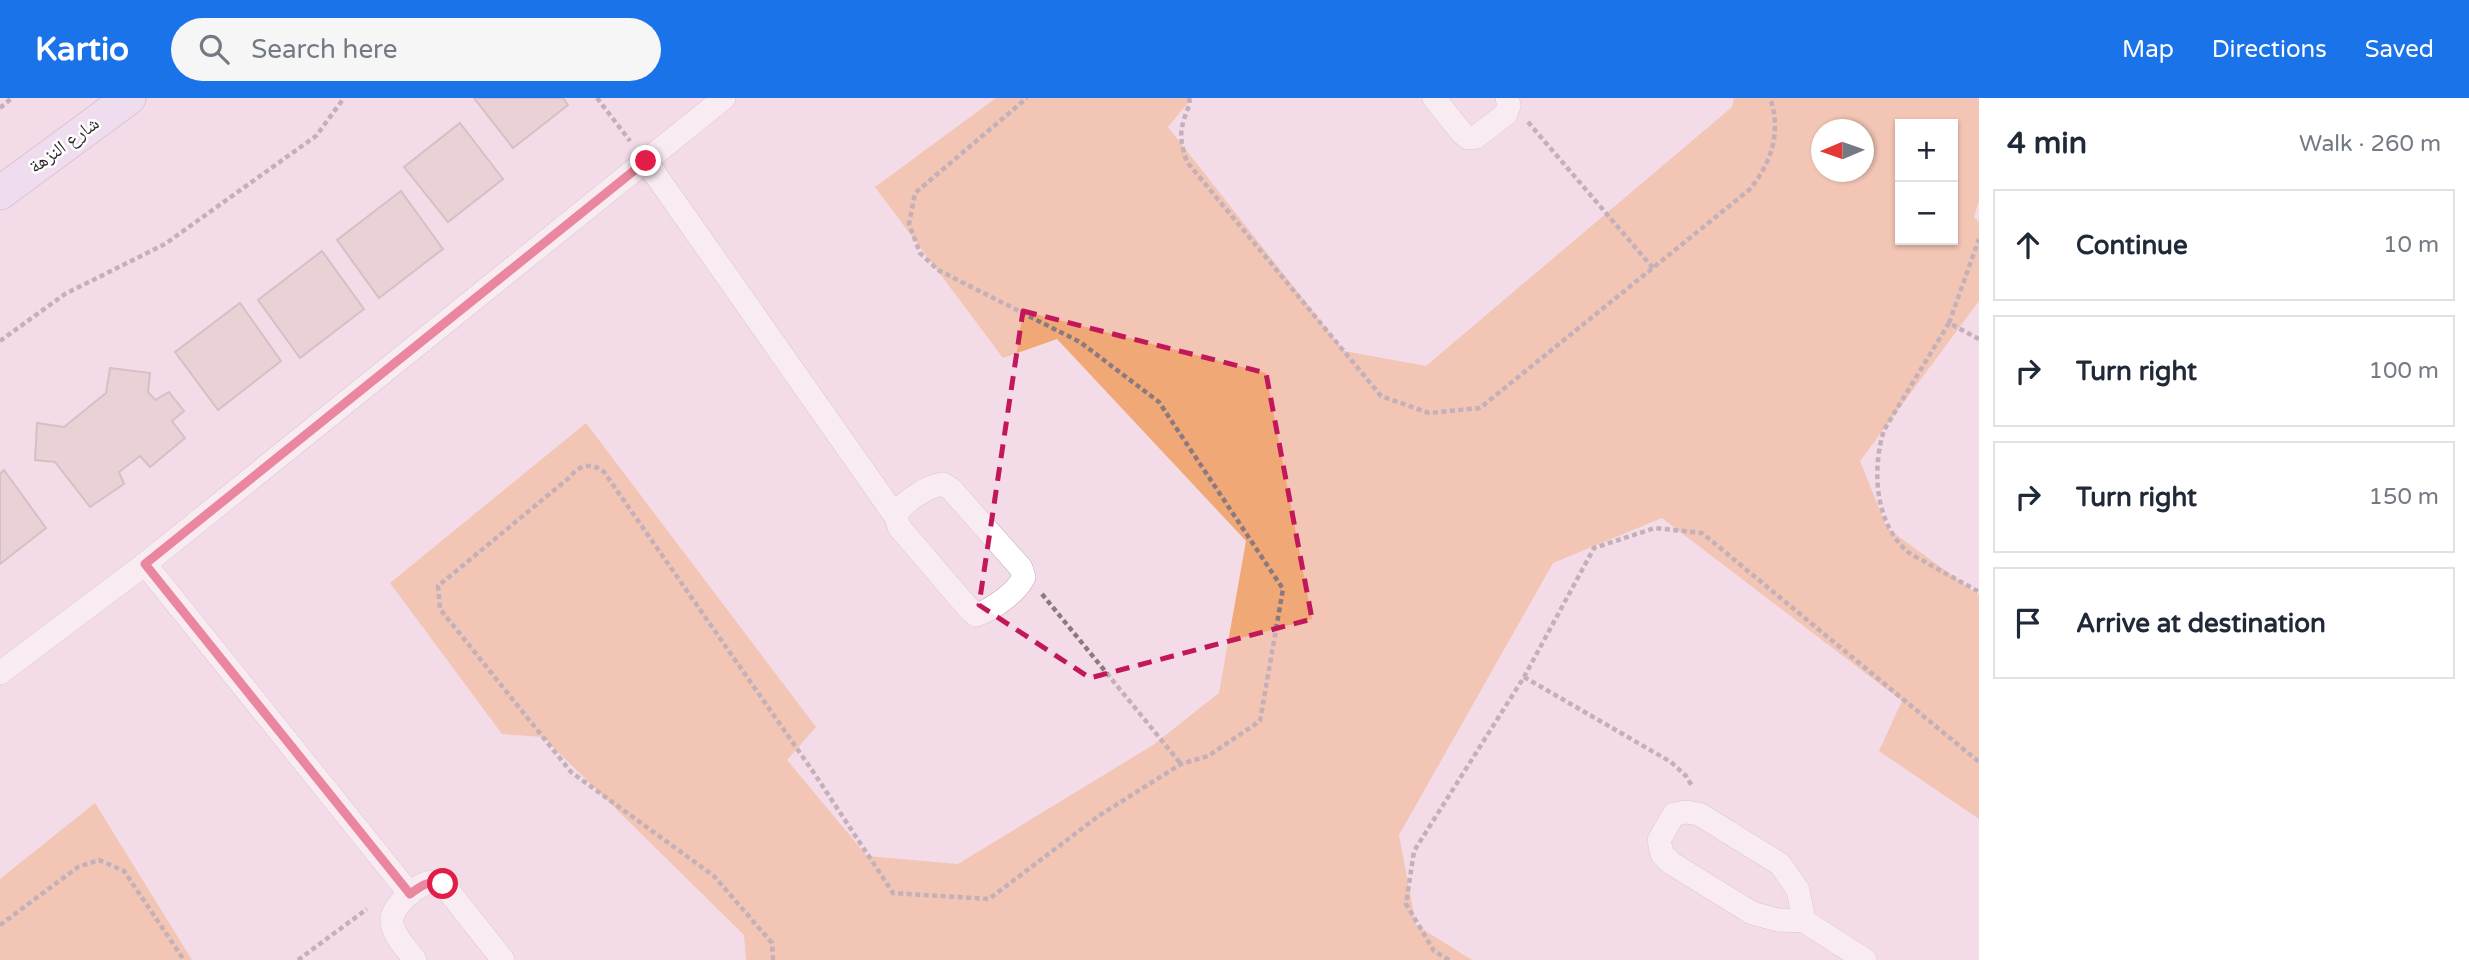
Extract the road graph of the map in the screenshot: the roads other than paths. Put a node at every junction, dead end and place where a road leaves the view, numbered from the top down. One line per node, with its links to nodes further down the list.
1 (129, 98): 6 (main road, شارع النزهة)
2 (724, 98): 5 (street)
3 (1433, 98): 4 (street)
4 (1507, 98)
5 (646, 161): 7 (street); 8 (street)
6 (0, 193)
7 (896, 517): 7 (street)
8 (145, 564): 9 (street); 10 (street)
9 (0, 673)
10 (406, 889): 12 (street); 13 (street)
11 (1804, 921): 11 (street); 14 (street)
12 (415, 960)
13 (503, 960)
14 (1865, 960)

